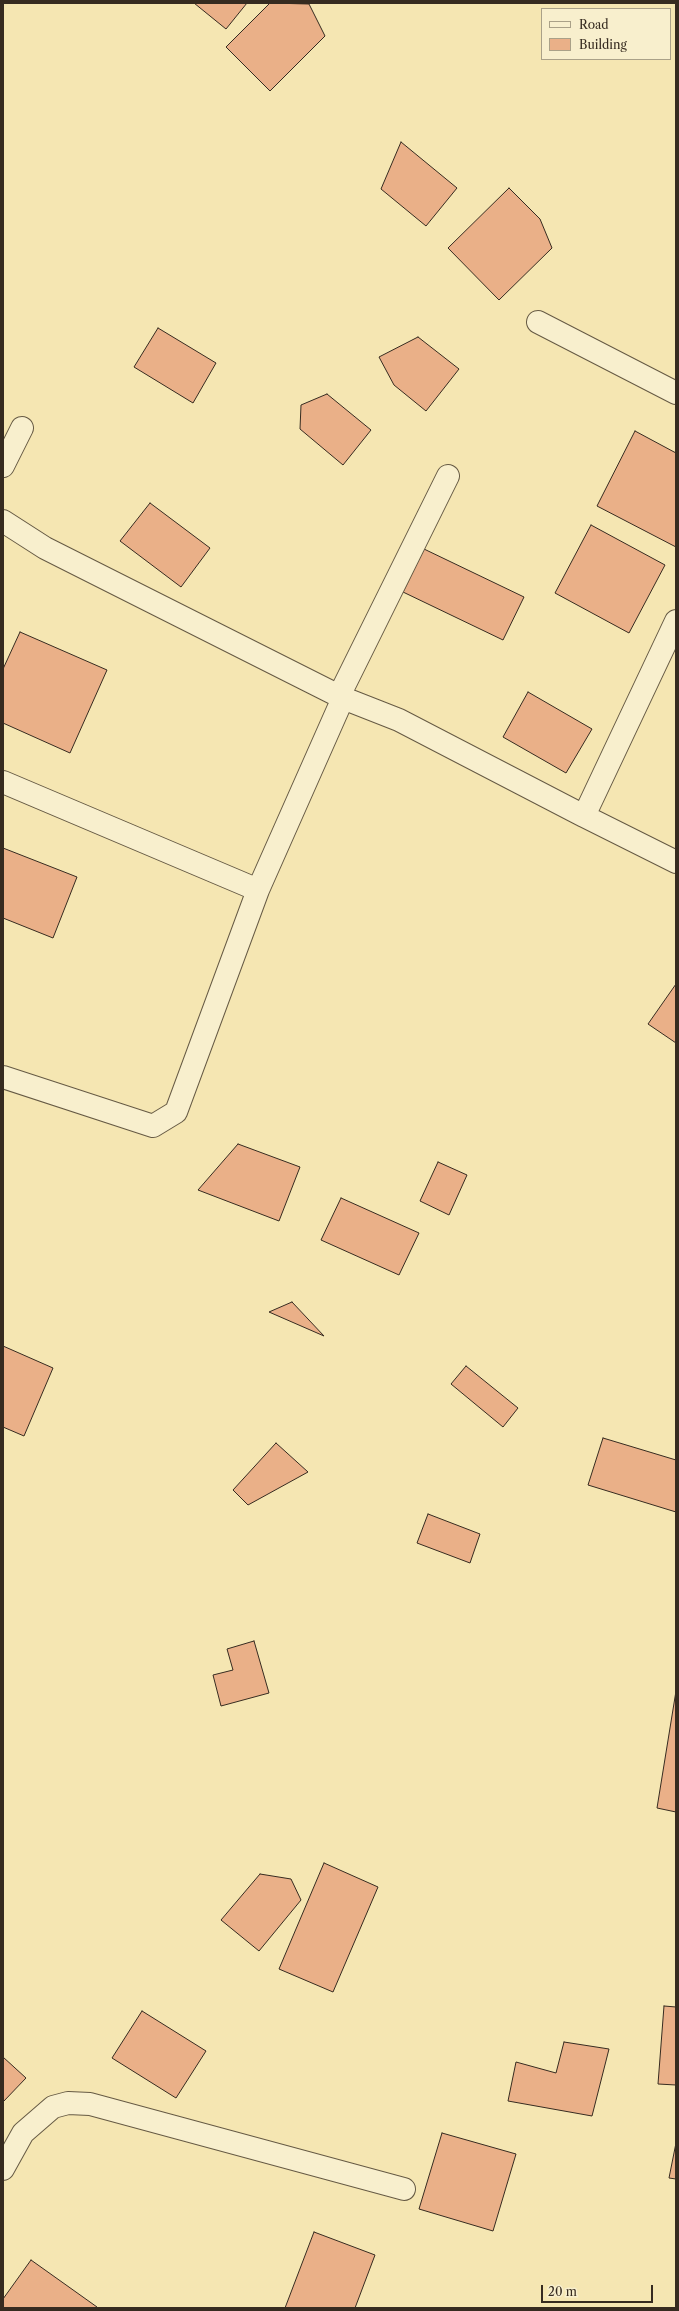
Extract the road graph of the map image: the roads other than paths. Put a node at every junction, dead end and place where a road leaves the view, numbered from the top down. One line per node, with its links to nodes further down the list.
1 (538, 322): 2 (street)
2 (676, 393)
3 (22, 428): 4 (street)
4 (3, 466)
5 (448, 476): 8 (street)
6 (3, 521): 8 (street)
7 (676, 621): 10 (street)
8 (341, 697): 10 (street); 12 (street)
9 (3, 782): 12 (street)
10 (584, 816): 11 (street)
11 (676, 862)
12 (258, 890): 13 (street)
13 (3, 1077)
14 (3, 2169): 15 (street)
15 (404, 2189)

